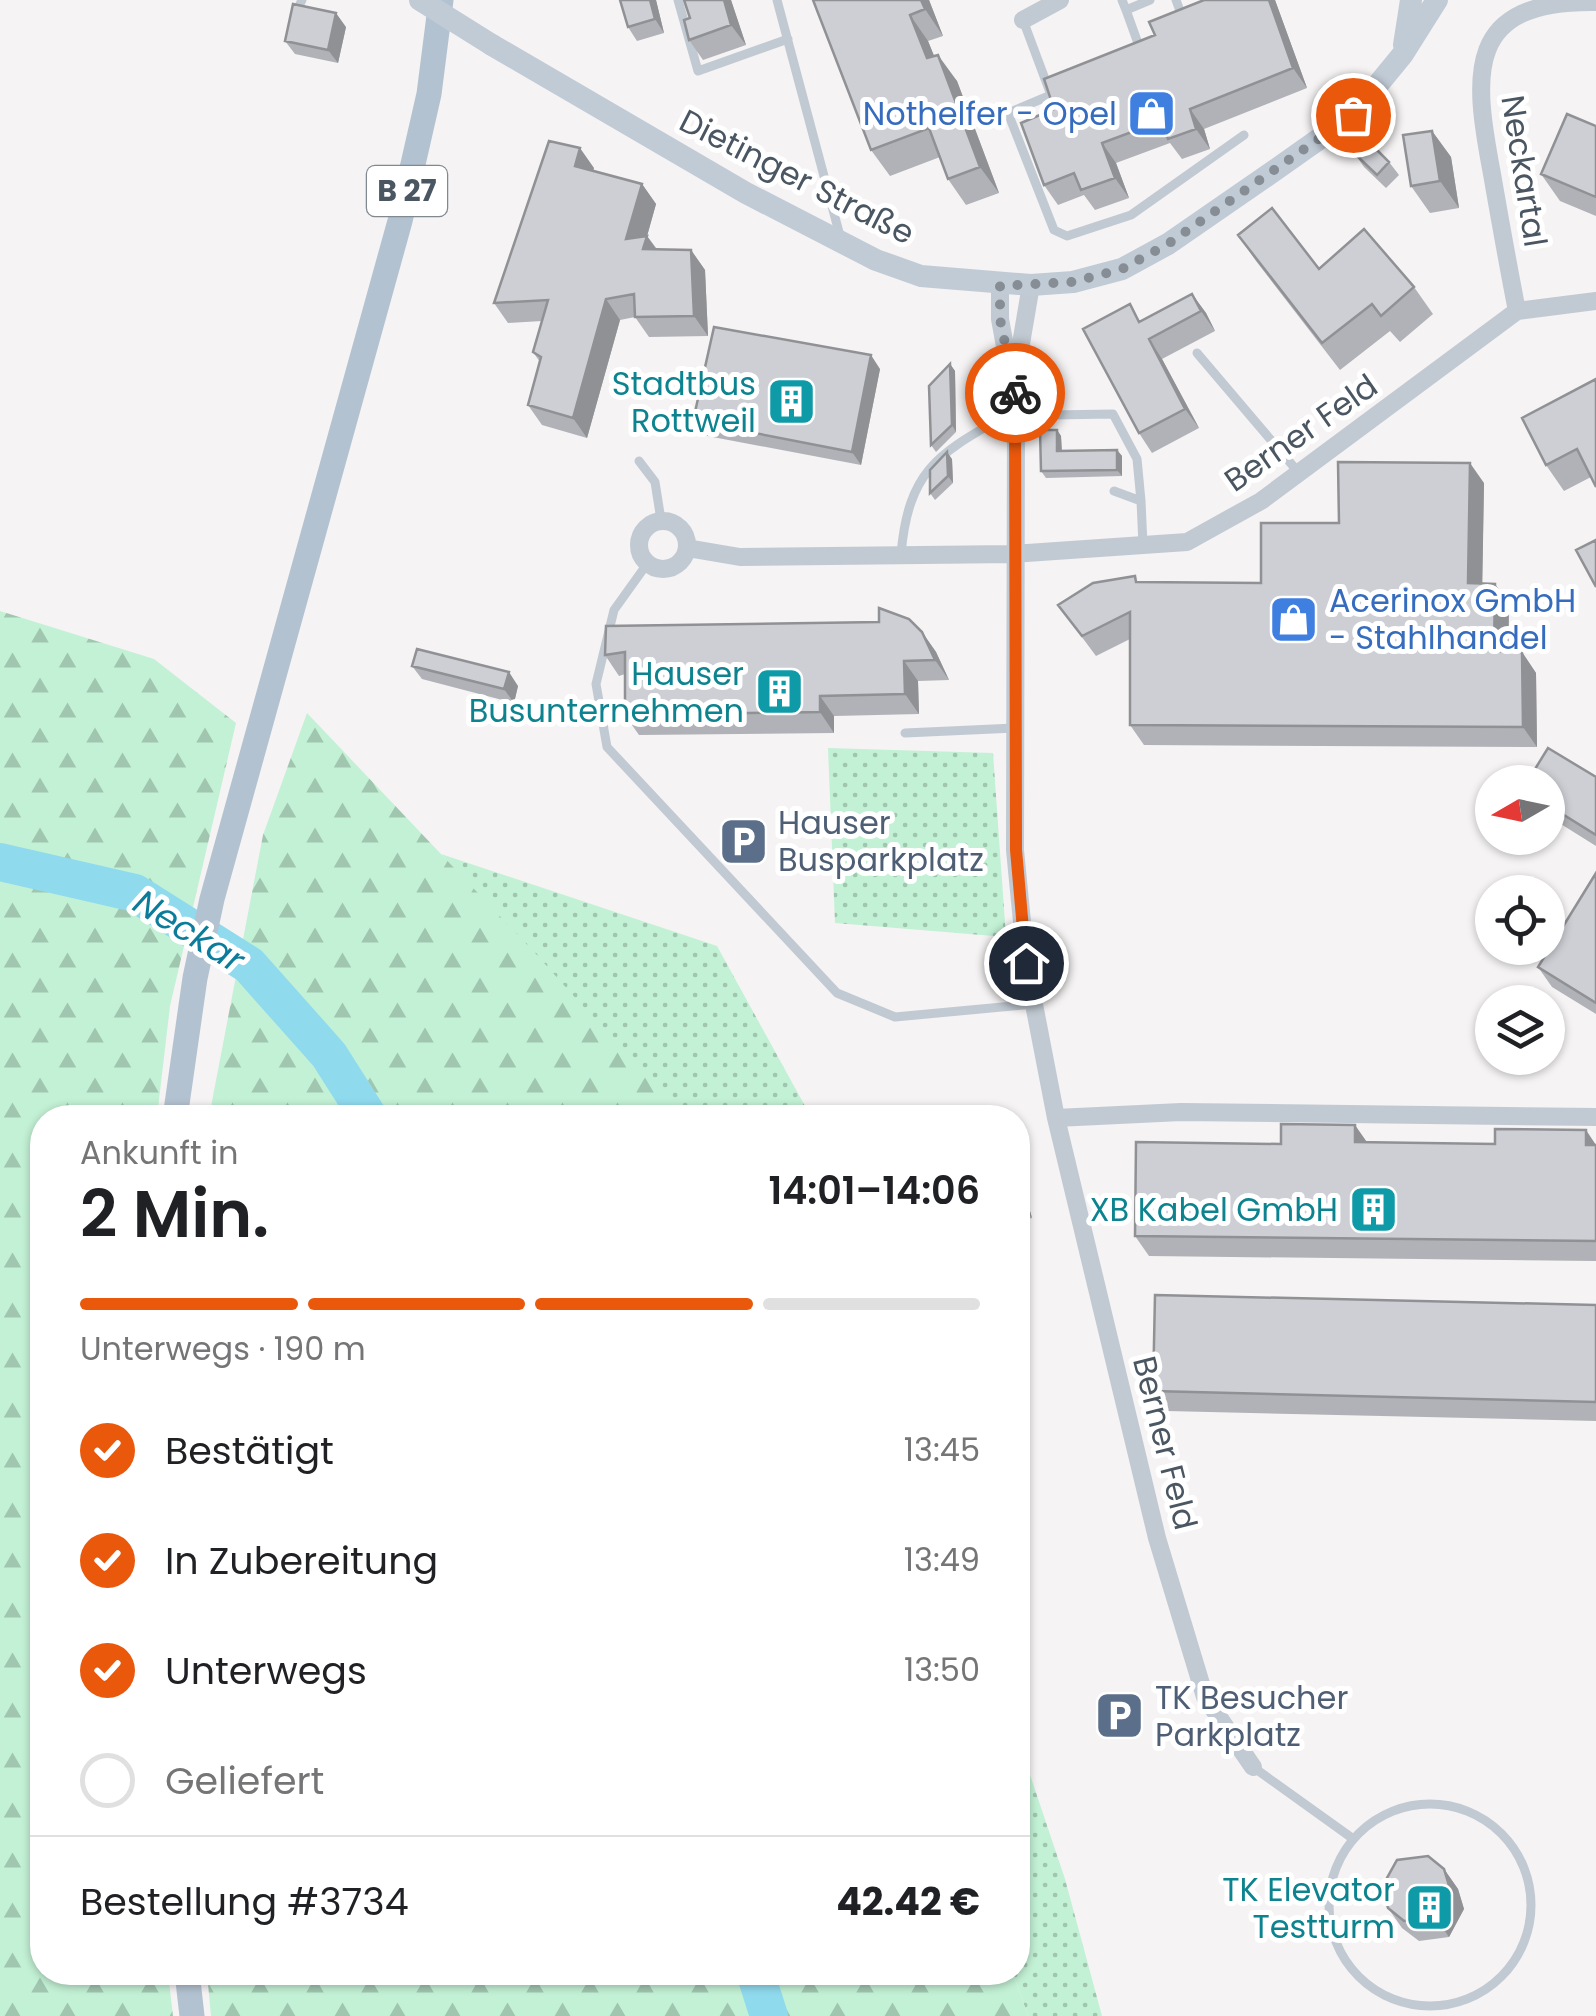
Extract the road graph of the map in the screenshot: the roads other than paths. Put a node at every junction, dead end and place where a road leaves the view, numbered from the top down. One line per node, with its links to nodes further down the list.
1 (420, 0): 20 (street, Dietinger Straße, bridge)
2 (441, 0): 41 (main road, B 27)
3 (678, 0): 14 (lane)
4 (777, 0): 14 (lane)
5 (1060, 0): 12 (street)
6 (1150, 0): 11 (lane)
7 (1176, 0): 13 (lane)
8 (1436, 0): 16 (street, Dietinger Straße)
9 (1410, 1): 16 (street)
10 (1596, 2): 24 (street, Neckartal)
11 (1124, 5): 15 (lane)
12 (1023, 20): 18 (lane)
13 (1185, 27)
14 (788, 39): 20 (lane)
15 (1120, 54)
16 (1403, 54): 22 (street, Dietinger Straße)
17 (1065, 76): 18 (lane)
18 (1047, 83): 19 (lane)
19 (1244, 136)
20 (840, 239): 21 (street, Dietinger Straße)
21 (1000, 286): 22 (street, Dietinger Straße); 26 (street, Berner Feld)
22 (1031, 286): 26 (street, Berner Feld)
23 (1596, 300): 24 (street, Berner Feld)
24 (1517, 311): 29 (street, Berner Feld)
25 (1197, 353): 29 (lane)
26 (1015, 383): 27 (street, Berner Feld)
27 (1016, 408): 31 (lane); 35 (lane); 36 (street, Berner Feld)
28 (639, 461): 32 (lane)
29 (1300, 473): 34 (street, Berner Feld)
30 (1114, 491): 31 (lane)
31 (1141, 501): 34 (lane)
32 (661, 520): 33 (street); 37 (street)
33 (687, 548): 35 (street, Berner Feld); 37 (street)
34 (1143, 548): 36 (street, Berner Feld)
35 (901, 554): 36 (street, Berner Feld)
36 (1017, 554): 38 (street, Berner Feld)
37 (647, 564): 40 (lane)
38 (1014, 728): 39 (lane); 40 (street, Berner Feld)
39 (905, 734)
40 (1034, 1004): 43 (street, Berner Feld)
41 (177, 1105)
42 (1596, 1117): 43 (street)
43 (1056, 1118): 44 (street, Berner Feld)
44 (1253, 1767): 45 (lane)
45 (1352, 1838): 45 (lane)
46 (188, 1985): 47 (main road)
47 (192, 2016)

